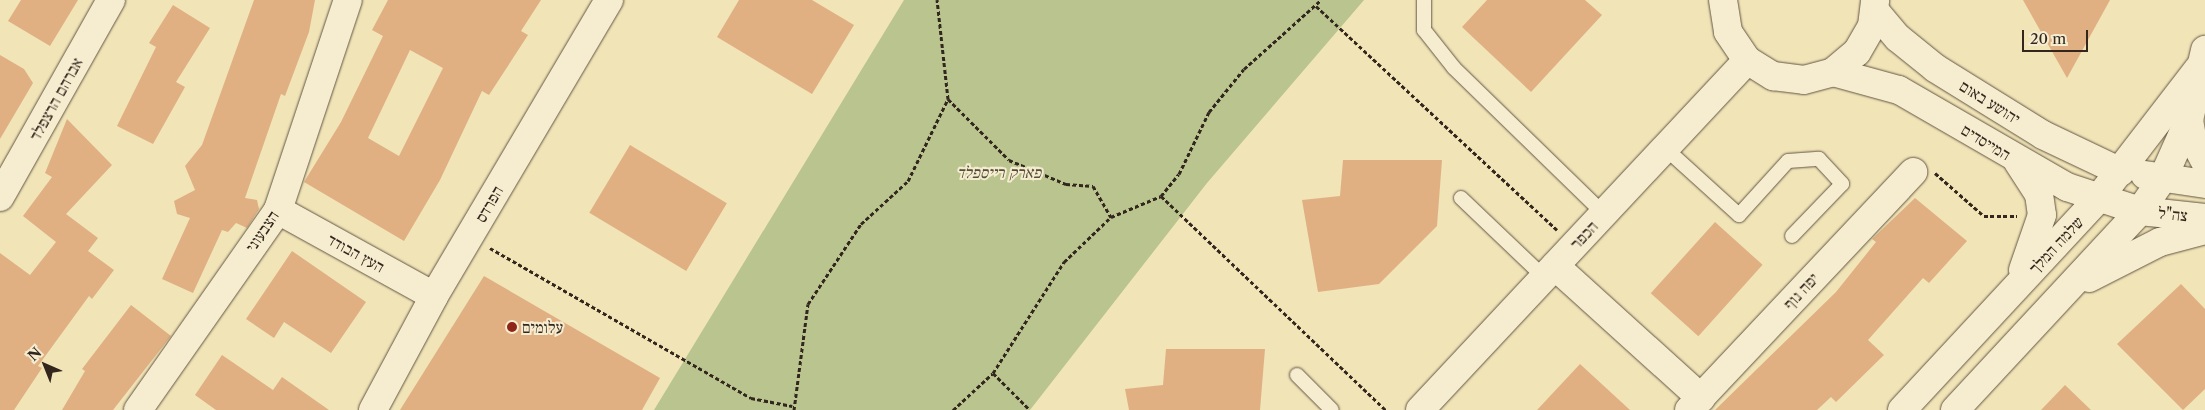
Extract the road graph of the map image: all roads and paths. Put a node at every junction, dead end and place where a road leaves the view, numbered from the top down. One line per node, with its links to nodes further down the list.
1 (111, 0): 21 (street, אברהם הרצפלד)
2 (348, 0): 26 (street, הצבעוני)
3 (610, 0): 33 (street, הפרדס)
4 (937, 0): 13 (path)
5 (1321, 0): 9 (path)
6 (1424, 0): 28 (lane)
7 (1723, 0): 11 (street)
8 (1874, 5): 12 (street); 19 (street, יהושע באום)
9 (1316, 6): 23 (path); 35 (path)
10 (2202, 59): 14 (street, שלמה המלך); 19 (street, שלמה המלך)
11 (1747, 60): 12 (street); 15 (street, הכפר)
12 (1833, 72): 17 (street, המייסדים)
13 (948, 100): 30 (path); 43 (path)
14 (2189, 120): 16 (street); 20 (street, שלמה המלך)
15 (1665, 148): 28 (street, הכפר); 34 (lane)
16 (2205, 161)
17 (2018, 162): 25 (street, המייסדים); 29 (street)
18 (1913, 172): 29 (path); 42 (street, יפה נוף)
19 (2121, 172): 20 (street); 25 (street, שלמה המלך)
20 (2163, 178): 22 (street, צה"ל); 27 (street, שלמה המלך)
21 (4, 180)
22 (2205, 184)
23 (1161, 196): 30 (path); 49 (path)
24 (1461, 198): 36 (lane)
25 (2098, 199): 27 (street, המייסדים); 38 (street, שלמה המלך)
26 (278, 210): 37 (street, העץ הבודד); 44 (street, הצבעוני)
27 (2140, 211): 31 (street, צה"ל); 39 (street, שלמה המלך)
28 (1604, 214): 35 (street, הכפר)
29 (2042, 215): 38 (street)
30 (1111, 217): 40 (path)
31 (2205, 218)
32 (2205, 230): 39 (street)
33 (470, 236): 37 (street, הפרדס); 43 (path)
34 (1792, 236)
35 (1574, 246): 36 (street, הכפר)
36 (1550, 272): 42 (street); 50 (street, הכפר)
37 (434, 296): 45 (street, הפרדס)
38 (2008, 297): 51 (street, שלמה המלך)
39 (2059, 299): 52 (street, שלמה המלך)
40 (993, 373): 46 (path); 47 (path)
41 (1297, 375): 48 (lane)
42 (1695, 404)
43 (793, 408)
44 (138, 410)
45 (373, 410)
46 (953, 410)
47 (1030, 410)
48 (1332, 410)
49 (1386, 410)
50 (1420, 410)
51 (1902, 410)
52 (1955, 410)

